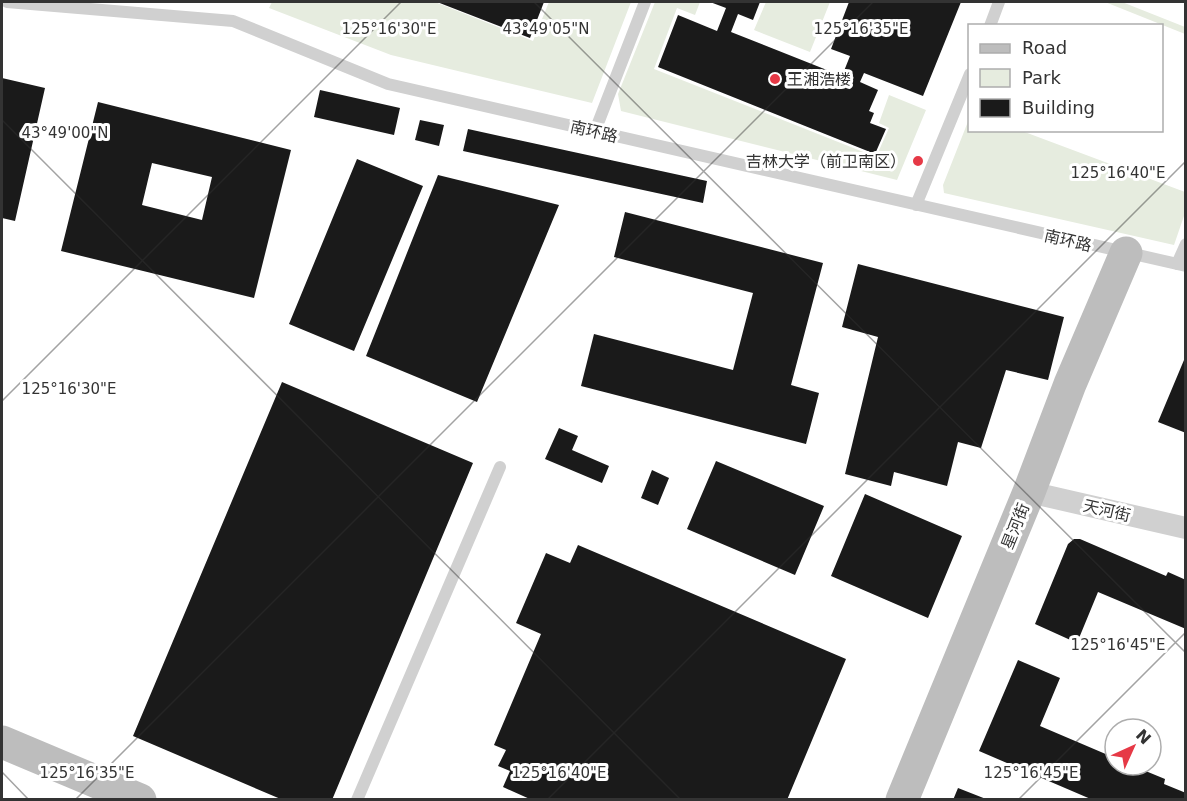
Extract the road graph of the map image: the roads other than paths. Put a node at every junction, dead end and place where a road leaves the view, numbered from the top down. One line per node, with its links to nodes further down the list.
1 (7, 2): 6 (lane, 南环路)
2 (645, 2): 6 (lane)
3 (999, 2): 4 (lane)
4 (991, 24)
5 (968, 76): 7 (lane)
6 (595, 131): 7 (lane, 南环路)
7 (916, 205): 9 (lane, 南环路)
8 (1185, 244): 10 (lane)
9 (1126, 252): 10 (lane, 南环路); 12 (street, 星河街)
10 (1181, 265)
11 (500, 467): 16 (lane)
12 (1029, 492): 13 (street, 天河街); 17 (street, 星河街)
13 (1185, 528)
14 (2, 742): 15 (street)
15 (140, 800)
16 (357, 800)
17 (902, 800)

